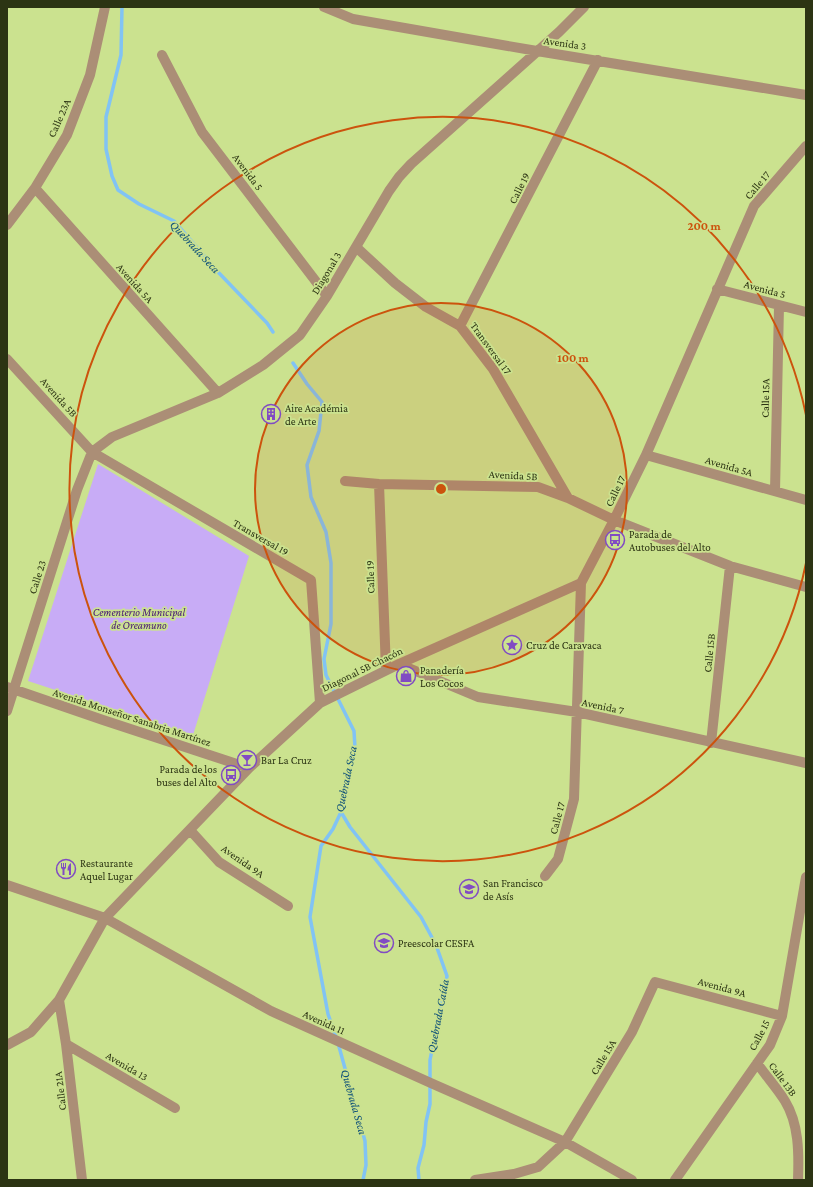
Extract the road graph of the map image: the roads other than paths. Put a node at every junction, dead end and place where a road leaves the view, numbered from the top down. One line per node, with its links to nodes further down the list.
1 (105, 7): 9 (street, Calle 23A)
2 (324, 7): 4 (street, Avenida 3)
3 (584, 7): 4 (street)
4 (537, 51): 6 (street, Avenida 3); 11 (street, Diagonal 3)
5 (162, 55): 13 (street, Avenida 5)
6 (598, 60): 7 (street, Avenida 3); 16 (street, Calle 19)
7 (806, 94)
8 (804, 152): 12 (street, Calle 17)
9 (35, 188): 10 (street, Calle 23A); 18 (street, Avenida 5A)
10 (7, 225)
11 (356, 247): 13 (street, Diagonal 3); 16 (street, Transversal 17)
12 (717, 289): 14 (street, Avenida 5); 20 (street, Calle 17)
13 (328, 296): 18 (street, Diagonal 3)
14 (779, 306): 15 (street, Avenida 5); 23 (street, Calle 15A)
15 (806, 312)
16 (460, 326): 24 (street, Transversal 17)
17 (7, 359): 19 (street, Avenida 5B)
18 (218, 393): 19 (street, Diagonal 3)
19 (92, 452): 32 (street, Calle 23); 33 (street, Transversal 19)
20 (646, 454): 23 (street, Avenida 5A); 26 (street, Calle 17)
21 (345, 481): 22 (street, Avenida 5B)
22 (379, 484): 24 (street, Avenida 5B); 31 (street, Calle 19)
23 (775, 491): 25 (street, Avenida 5A)
24 (568, 498): 26 (street, Avenida 5B)
25 (806, 500)
26 (614, 520): 27 (street, Avenida 5B); 28 (street, Calle 17)
27 (730, 566): 29 (street, Avenida 5B); 36 (street, Calle 15B)
28 (581, 583): 30 (street, Diagonal 5B Chacón); 35 (street, Calle 17)
29 (806, 587)
30 (399, 664): 31 (street, Diagonal 5B Chacón); 35 (street, Avenida 7)
31 (386, 670): 33 (street, Diagonal 5B Chacón)
32 (10, 689): 34 (street, Calle 23); 38 (street, Avenida Monseñor Sanabria Martínez)
33 (320, 703): 38 (street, Diagonal 5B Chacón)
34 (7, 711)
35 (577, 712): 36 (street, Avenida 7); 40 (street, Calle 17)
36 (711, 743): 37 (street, Avenida 7)
37 (806, 763)
38 (250, 768): 39 (street, Diagonal 5B Chacón)
39 (190, 830): 43 (street, Avenida 9A); 44 (street, Diagonal 5B Chacón)
40 (545, 876)
41 (806, 877): 47 (street, Calle 15)
42 (7, 884): 44 (street, Avenida 11)
43 (288, 906)
44 (104, 918): 46 (street, Diagonal 5B Chacón); 52 (street, Avenida 11)
45 (655, 982): 47 (street, Avenida 9A); 52 (street, Calle 15A)
46 (59, 1000): 48 (street, Diagonal 5B Chacón); 49 (street, Calle 21A)
47 (782, 1016): 50 (street, Calle 15)
48 (7, 1044)
49 (66, 1044): 51 (street, Avenida 13); 54 (street, Calle 21A)
50 (756, 1063): 57 (street, Calle 15); 58 (street, Calle 13B)
51 (175, 1108)
52 (565, 1142): 53 (street, Calle 15A); 56 (street, Avenida 11)
53 (497, 1178): 55 (street, Calle 15A)
54 (82, 1180)
55 (475, 1180)
56 (632, 1180)
57 (675, 1180)
58 (798, 1180)

